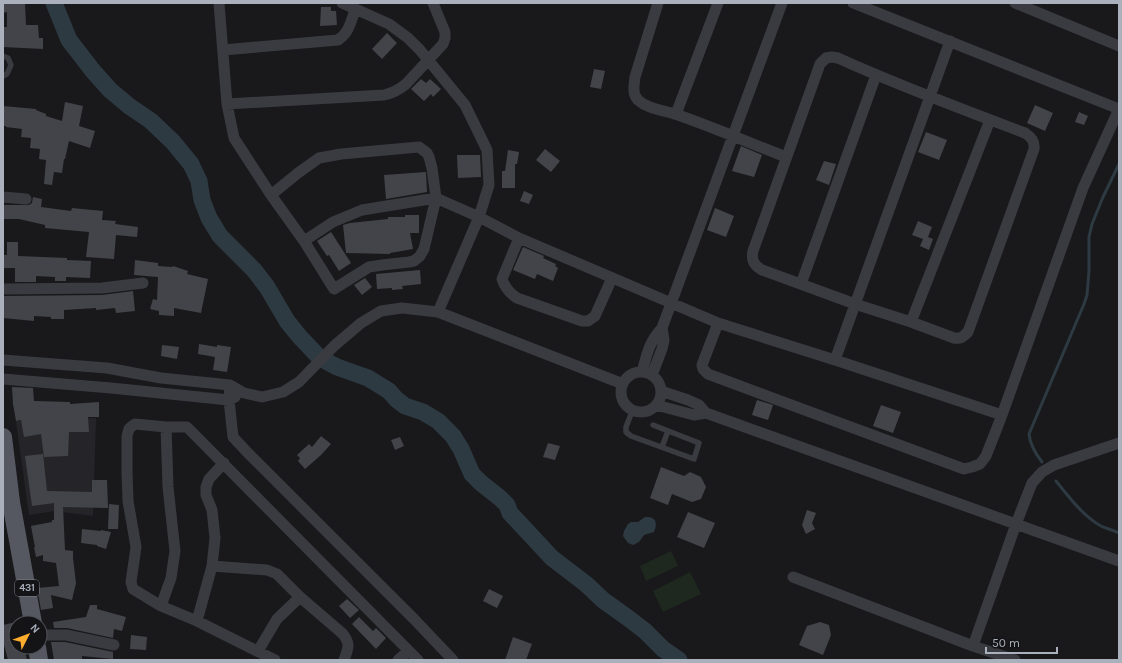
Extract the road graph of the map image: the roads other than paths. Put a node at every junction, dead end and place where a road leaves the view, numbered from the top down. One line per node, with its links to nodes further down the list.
1 (219, 3): 12 (street)
2 (342, 3): 9 (street)
3 (433, 3): 14 (street)
4 (658, 3): 20 (street)
5 (718, 3): 20 (street)
6 (782, 3): 22 (street)
7 (853, 3): 10 (street)
8 (1015, 3): 11 (street)
9 (355, 10): 12 (street); 14 (street)
10 (950, 41): 17 (street); 19 (street)
11 (1119, 46)
12 (224, 50): 18 (street)
13 (3, 56): 16 (lane)
14 (428, 60): 18 (street); 28 (street)
15 (876, 75): 17 (street); 23 (street); 33 (street)
16 (3, 76)
17 (930, 97): 21 (street); 36 (street)
18 (227, 104): 24 (street)
19 (1119, 109): 54 (street)
20 (676, 114): 22 (street)
21 (990, 120): 38 (street); 38 (street)
22 (733, 136): 23 (street); 35 (street)
23 (786, 157): 33 (street)
24 (271, 195): 27 (street); 30 (street)
25 (3, 197): 26 (street)
26 (26, 198)
27 (436, 198): 28 (street); 30 (street); 30 (street)
28 (479, 217): 29 (street); 37 (street)
29 (518, 238): 31 (street); 31 (street)
30 (304, 241)
31 (612, 278): 35 (street)
32 (143, 283): 34 (street)
33 (800, 284): 36 (street)
34 (3, 289)
35 (671, 303): 39 (street); 43 (street)
36 (855, 304): 38 (street); 41 (street)
37 (438, 312): 45 (street); 49 (street)
38 (911, 322)
39 (718, 323): 41 (street); 54 (street)
40 (3, 360): 42 (street)
41 (835, 360): 54 (street)
42 (137, 373): 46 (street); 47 (street)
43 (647, 373): 45 (street); 48 (street)
44 (3, 379): 47 (street)
45 (623, 384): 52 (street)
46 (230, 385): 49 (street); 50 (street)
47 (135, 390): 50 (street)
48 (661, 391): 51 (street); 53 (street)
49 (244, 393): 50 (street)
50 (229, 400): 80 (street)
51 (656, 405): 52 (street); 53 (street)
52 (633, 410): 60 (lane)
53 (706, 413): 63 (street)
54 (1002, 415)
55 (653, 425): 57 (lane)
56 (166, 427): 61 (street); 68 (street); 68 (street)
57 (668, 431): 60 (lane); 60 (lane)
58 (3, 437): 62 (main road, 431)
59 (1119, 444): 63 (street)
60 (662, 447)
61 (224, 463): 65 (street); 75 (street)
62 (7, 501): 69 (main road, 431)
63 (1016, 524): 64 (street); 73 (street)
64 (1119, 561)
65 (212, 566): 67 (street); 70 (street)
66 (793, 577): 73 (street)
67 (300, 597): 74 (street); 77 (street)
68 (161, 606): 70 (street)
69 (31, 615)
70 (197, 621): 74 (street)
71 (48, 635): 72 (street)
72 (114, 645)
73 (973, 646): 81 (street)
74 (258, 651): 76 (street)
75 (408, 651): 78 (street); 79 (street)
76 (275, 660)
77 (344, 660)
78 (398, 660)
79 (418, 660)
80 (453, 660)
81 (1015, 660)

